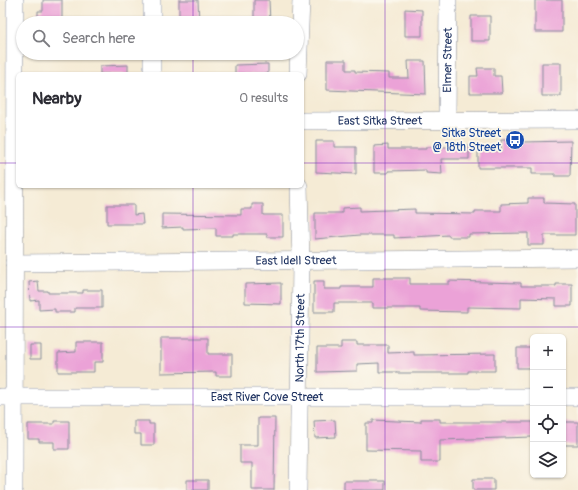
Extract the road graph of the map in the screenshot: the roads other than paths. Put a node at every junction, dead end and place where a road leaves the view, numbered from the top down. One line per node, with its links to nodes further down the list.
1 (15, 0): 14 (street)
2 (152, 0): 5 (street)
3 (301, 0): 6 (street)
4 (448, 0): 11 (street, Elmer Street)
5 (152, 16)
6 (300, 16)
7 (152, 60): 9 (street)
8 (299, 60): 10 (street)
9 (152, 72)
10 (298, 72)
11 (447, 119): 12 (street, East Sitka Street); 13 (street, East Sitka Street)
12 (578, 120)
13 (304, 121)
14 (11, 125): 18 (street)
15 (299, 188): 17 (street, North 17th Street)
16 (578, 258): 17 (street, East Idell Street)
17 (301, 262): 18 (street, East Idell Street); 21 (street, North 17th Street)
18 (14, 263): 20 (street)
19 (578, 396): 23 (street)
20 (7, 397): 21 (street, East River Cove Street); 24 (street)
21 (299, 397): 22 (street, East River Cove Street); 25 (street, North 17th Street)
22 (530, 397)
23 (566, 397)
24 (14, 490)
25 (298, 490)

